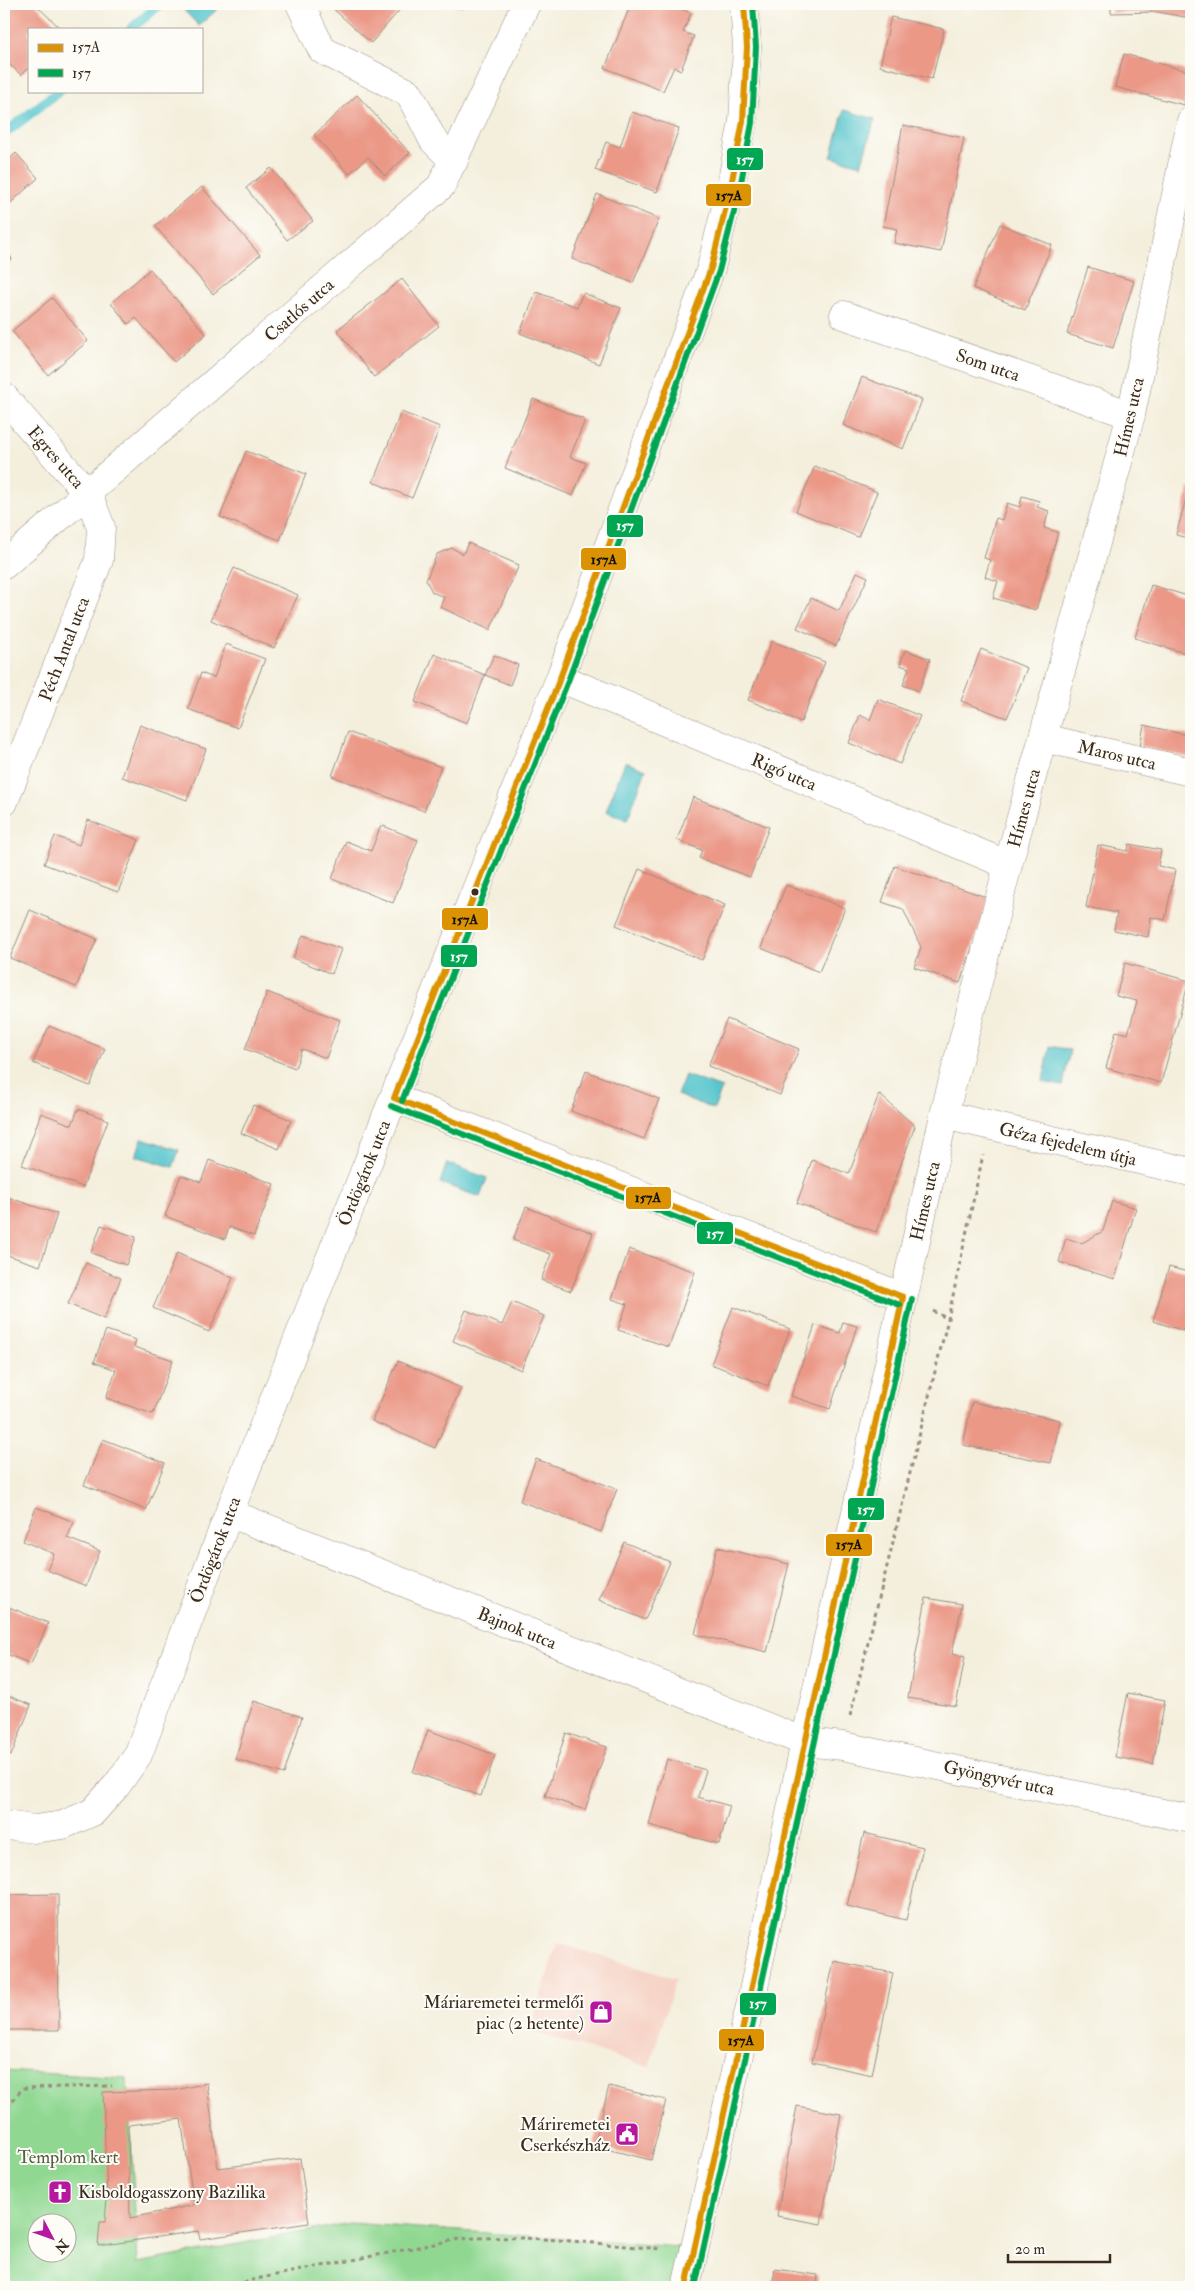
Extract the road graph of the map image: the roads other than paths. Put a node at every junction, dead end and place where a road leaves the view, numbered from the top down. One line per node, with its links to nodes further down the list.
1 (300, 4): 5 (street)
2 (526, 4): 5 (street, Csatlós utca)
3 (744, 4): 11 (street, Ördögárok utca)
4 (1191, 121): 8 (street, Hímes utca)
5 (454, 161): 9 (street, Csatlós utca)
6 (844, 315): 8 (street, Som utca)
7 (4, 397): 9 (street, Egres utca)
8 (1131, 415): 12 (street, Hímes utca)
9 (88, 494): 10 (street, Csatlós utca); 14 (street, Péch Antal utca)
10 (4, 565)
11 (560, 678): 15 (street, Rigó utca); 16 (street, Ördögárok utca)
12 (1043, 738): 13 (street, Maros utca); 15 (street, Hímes utca)
13 (1191, 772)
14 (4, 802)
15 (1008, 865): 17 (street, Hímes utca)
16 (394, 1098): 19 (street); 20 (street, Ördögárok utca)
17 (944, 1115): 18 (street, Géza fejedelem útja); 19 (street, Hímes utca)
18 (1191, 1172)
19 (903, 1297): 21 (street, Hímes utca)
20 (228, 1513): 21 (street, Bajnok utca); 23 (street, Ördögárok utca)
21 (806, 1742): 22 (street, Gyöngyvér utca); 24 (street, Hímes utca)
22 (1191, 1819)
23 (4, 1825)
24 (686, 2287)

